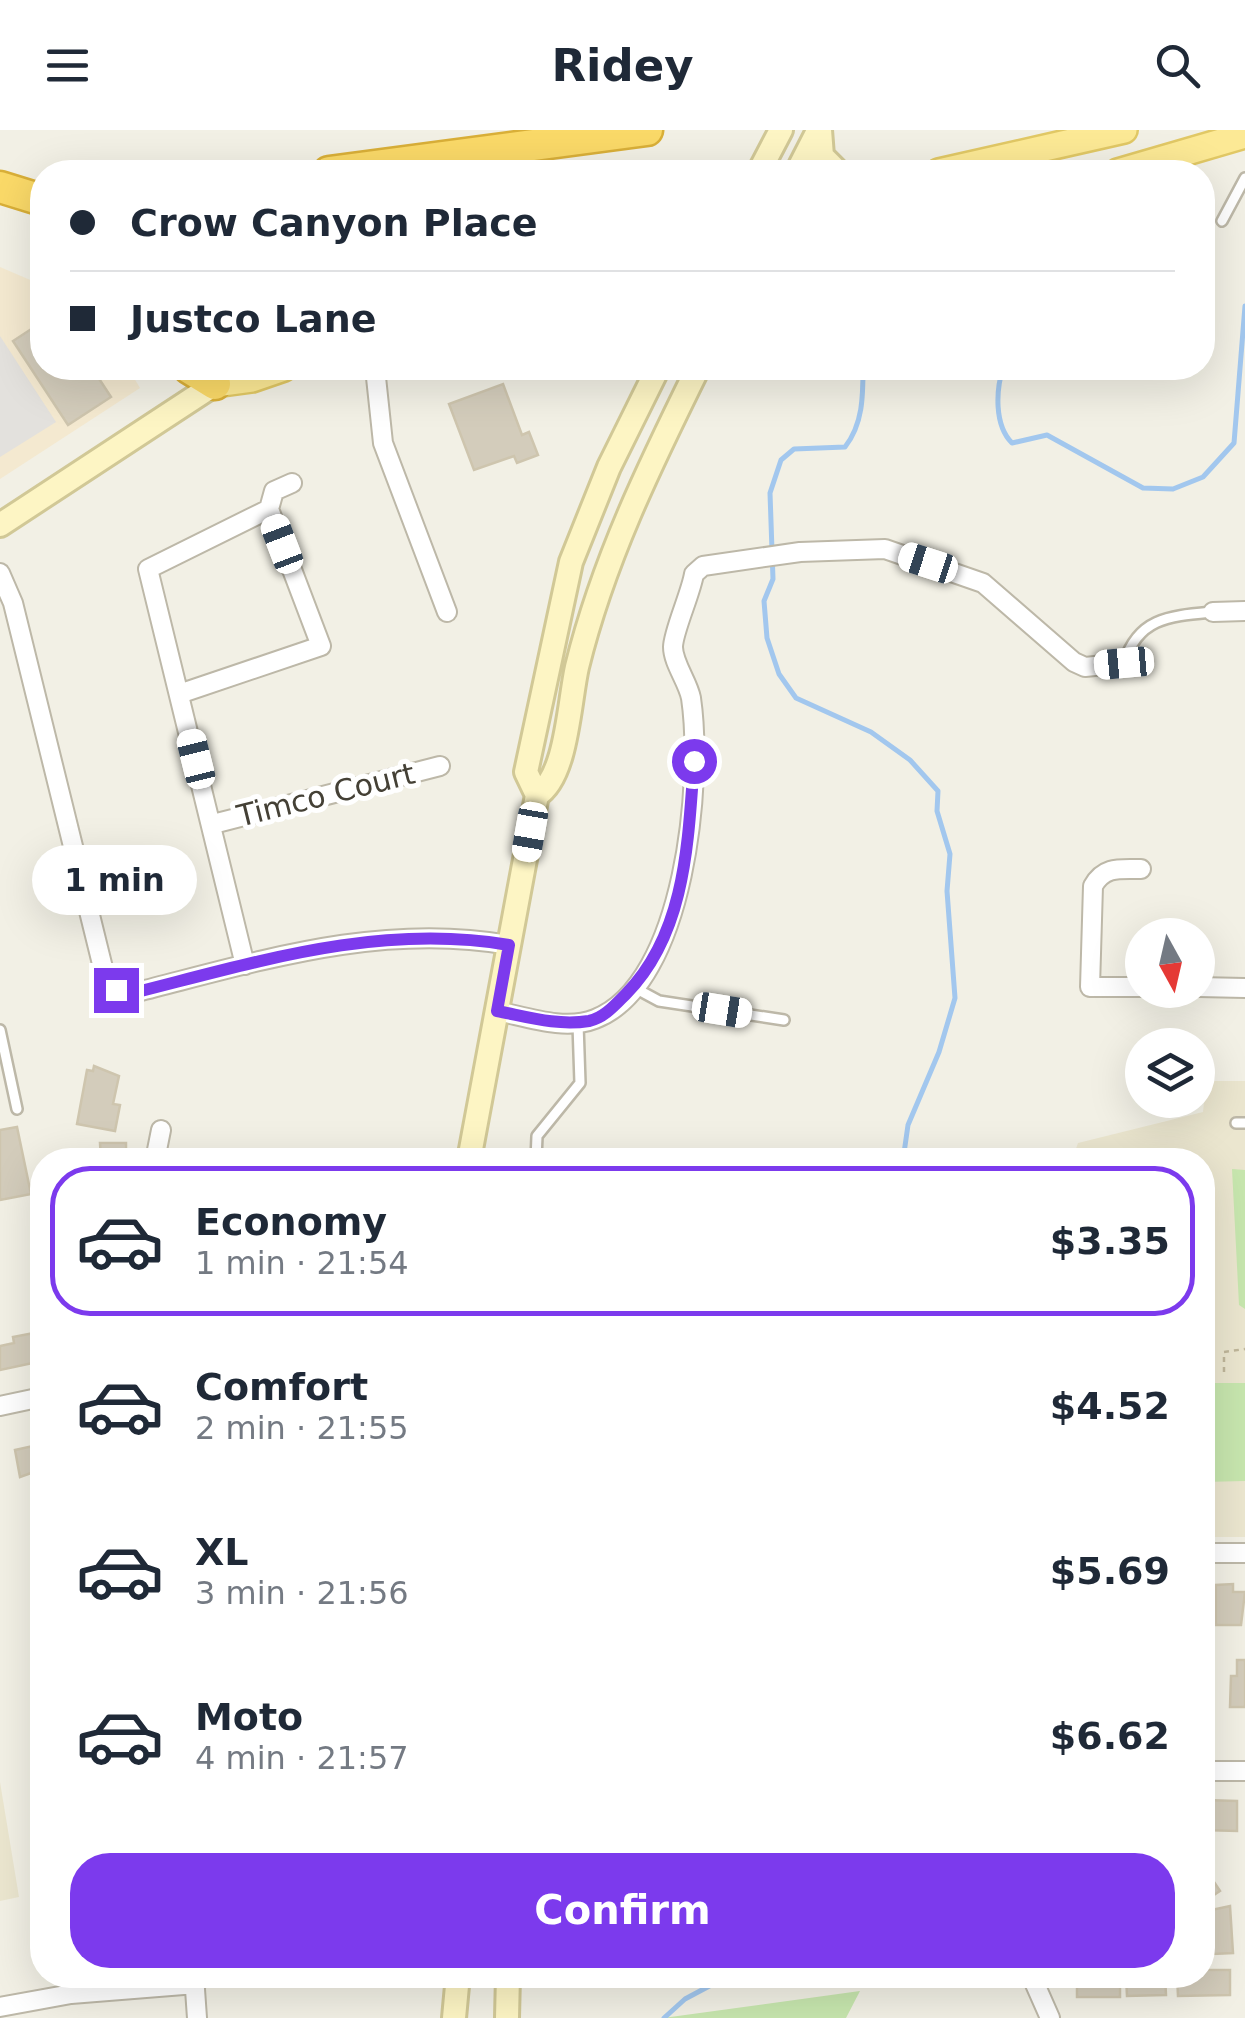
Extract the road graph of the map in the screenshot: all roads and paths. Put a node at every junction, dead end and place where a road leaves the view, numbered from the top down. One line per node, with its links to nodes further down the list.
1 (646, 130): 6 (highway)
2 (781, 130): 7 (main road)
3 (819, 130): 8 (main road); 9 (main road)
4 (1124, 130): 10 (main road)
5 (1235, 138): 11 (main road)
6 (419, 160)
7 (765, 160)
8 (803, 160)
9 (826, 160)
10 (992, 160)
11 (1159, 160)
12 (1245, 178): 15 (lane)
13 (0, 187): 14 (highway)
14 (30, 196)
15 (1222, 222)
16 (200, 380): 22 (main road)
17 (376, 380): 25 (street)
18 (652, 380): 30 (main road)
19 (692, 380): 30 (main road)
20 (292, 483): 21 (street)
21 (269, 510): 28 (street); 28 (street)
22 (0, 525)
23 (0, 573): 34 (street)
24 (1243, 611): 26 (street)
25 (447, 612)
26 (1213, 612): 27 (lane)
27 (1124, 663): 35 (street)
28 (180, 694): 31 (street)
29 (440, 766): 31 (street, Timco Court)
30 (537, 795): 33 (main road)
31 (213, 824): 34 (street)
32 (1141, 869): 36 (street)
33 (509, 945): 34 (street); 39 (main road)
34 (245, 965)
35 (633, 987): 40 (lane); 41 (street)
36 (1125, 987)
37 (1215, 988): 38 (street)
38 (1245, 988)
39 (497, 1011): 41 (street); 46 (main road)
40 (784, 1020)
41 (578, 1022): 47 (lane)
42 (0, 1030): 43 (lane)
43 (17, 1109)
44 (162, 1130): 45 (street)
45 (158, 1148)
46 (472, 1148)
47 (536, 1148)
48 (1245, 1349): 49 (path)
49 (1224, 1372)
50 (30, 1400): 51 (street)
51 (0, 1406)
52 (1215, 1553): 53 (street)
53 (1245, 1553)
54 (1245, 1770): 55 (street)
55 (1215, 1771)
56 (121, 1988): 60 (street)
57 (195, 1988): 61 (street)
58 (508, 1988): 62 (main road)
59 (1036, 1988): 63 (street)
60 (0, 2007)
61 (197, 2018)
62 (507, 2018)
63 (1048, 2018)

